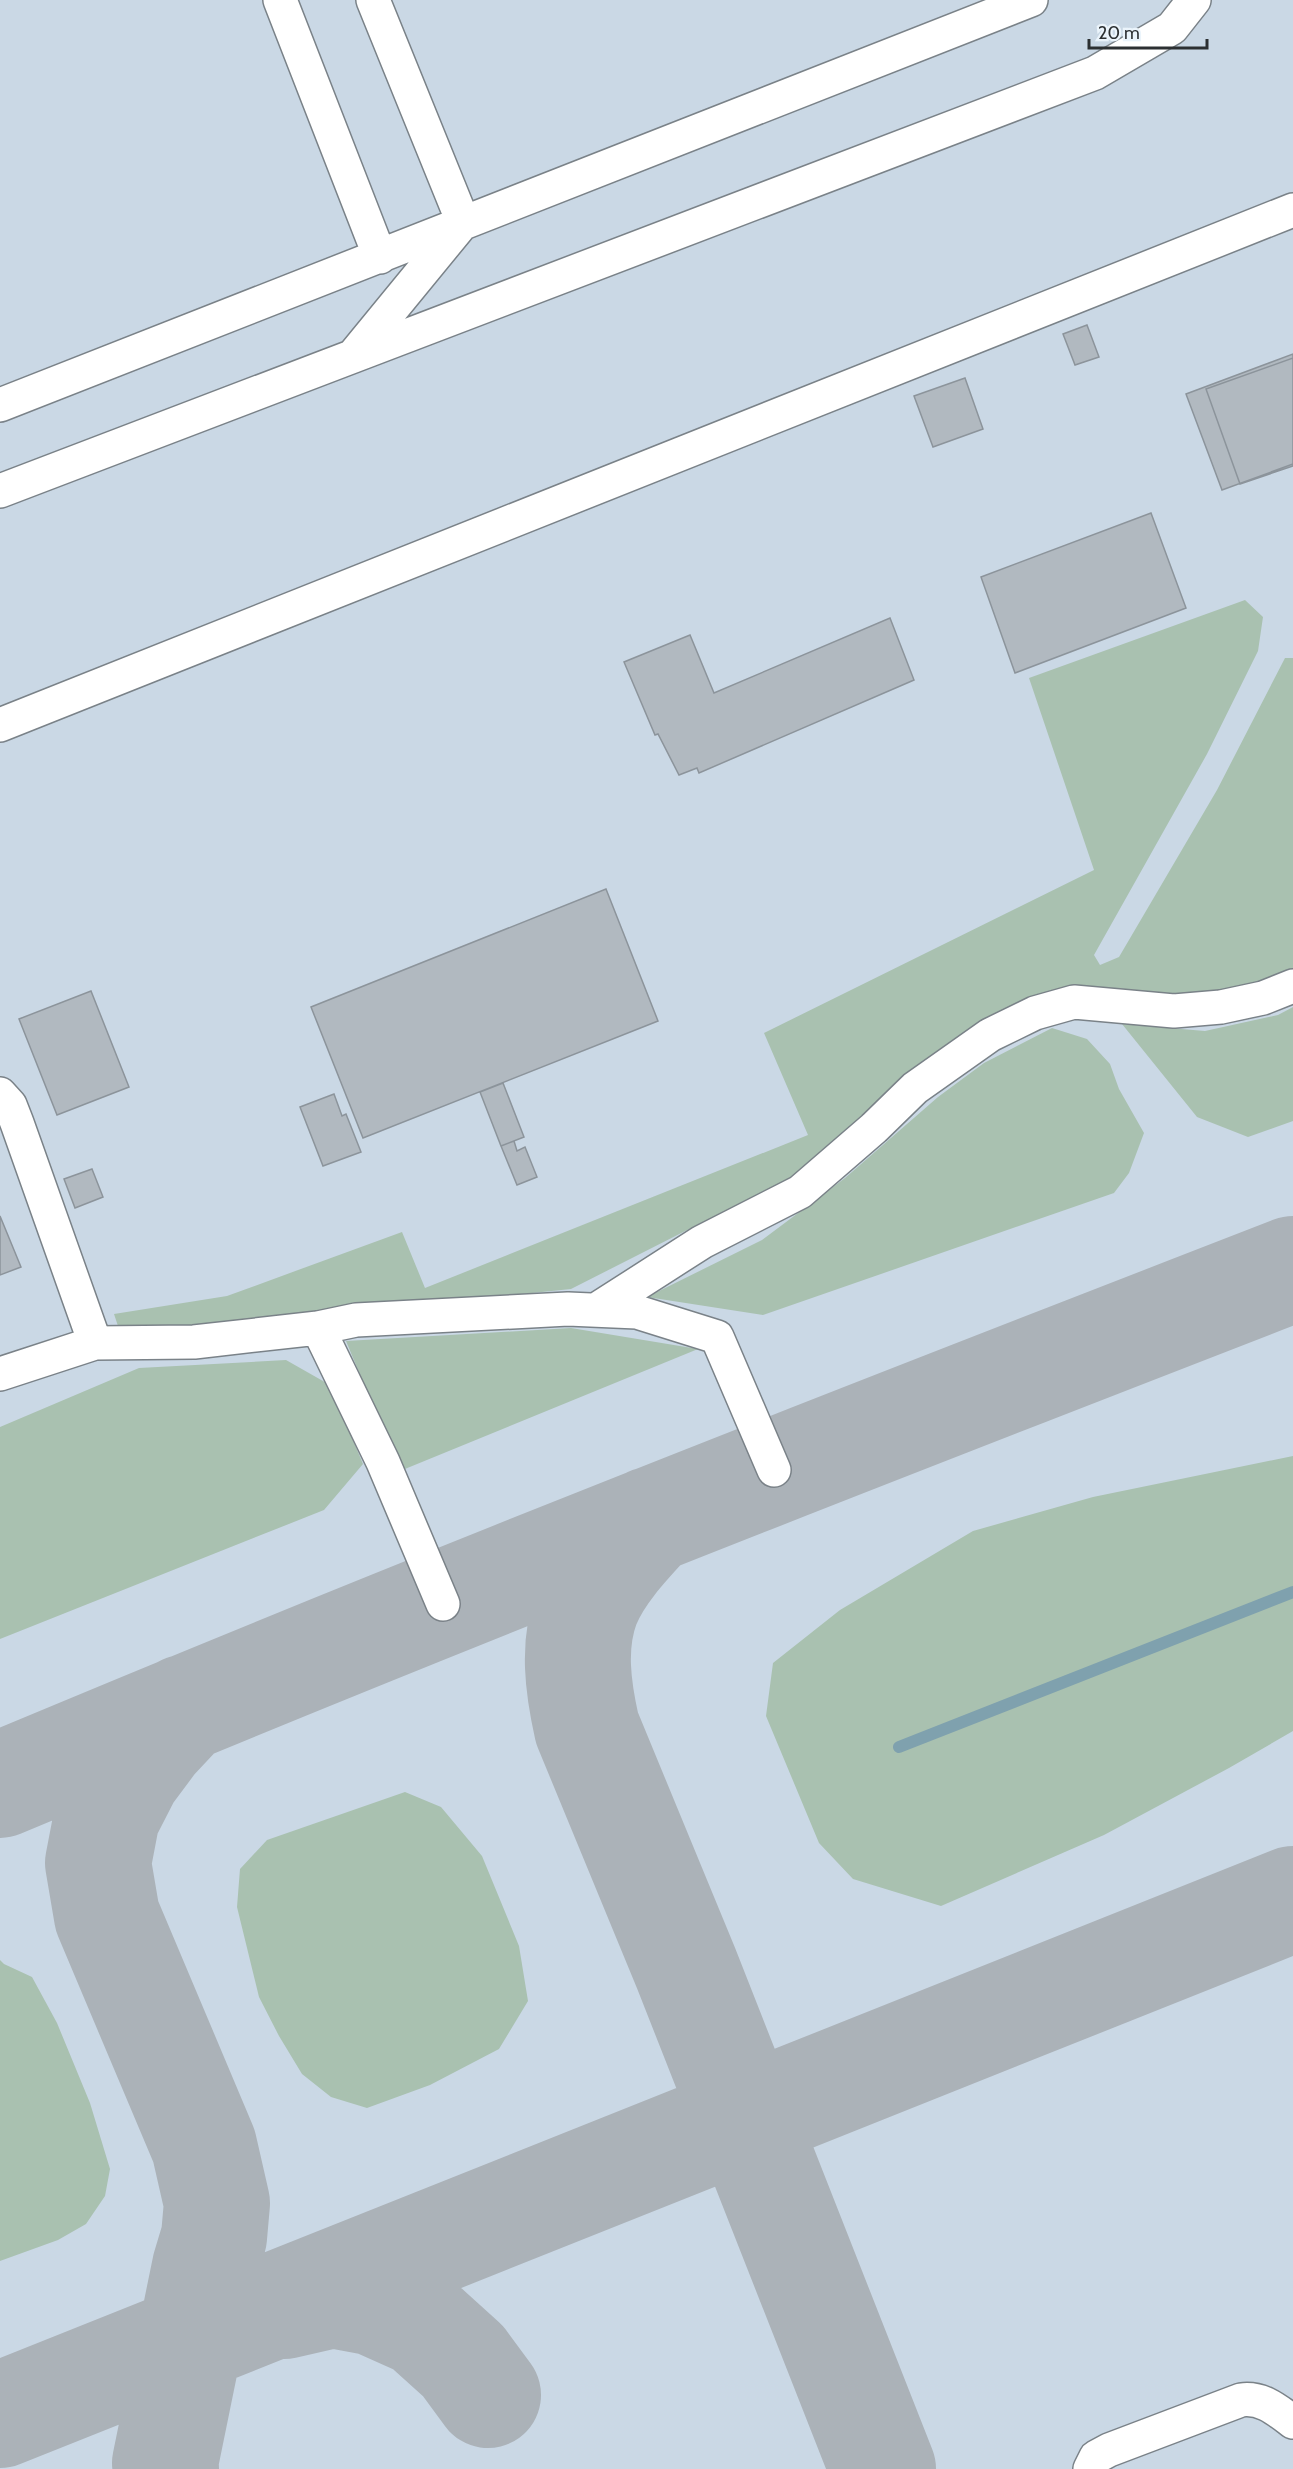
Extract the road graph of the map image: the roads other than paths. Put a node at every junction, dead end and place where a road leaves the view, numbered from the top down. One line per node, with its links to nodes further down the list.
1 (280, 0): 7 (lane)
2 (373, 0): 6 (lane)
3 (1031, 0): 6 (lane)
4 (1194, 0): 8 (lane)
5 (1293, 210): 11 (lane)
6 (463, 222): 7 (lane); 8 (lane)
7 (380, 258): 9 (lane)
8 (353, 356): 10 (lane)
9 (0, 405)
10 (0, 491)
11 (0, 725)
12 (1293, 986): 14 (lane)
13 (0, 1094): 16 (lane)
14 (596, 1310): 15 (lane); 18 (lane)
15 (318, 1328): 16 (lane); 19 (lane)
16 (95, 1343): 17 (lane)
17 (0, 1374)
18 (774, 1470)
19 (443, 1604)
20 (1293, 2422): 21 (lane)
21 (1090, 2469)

